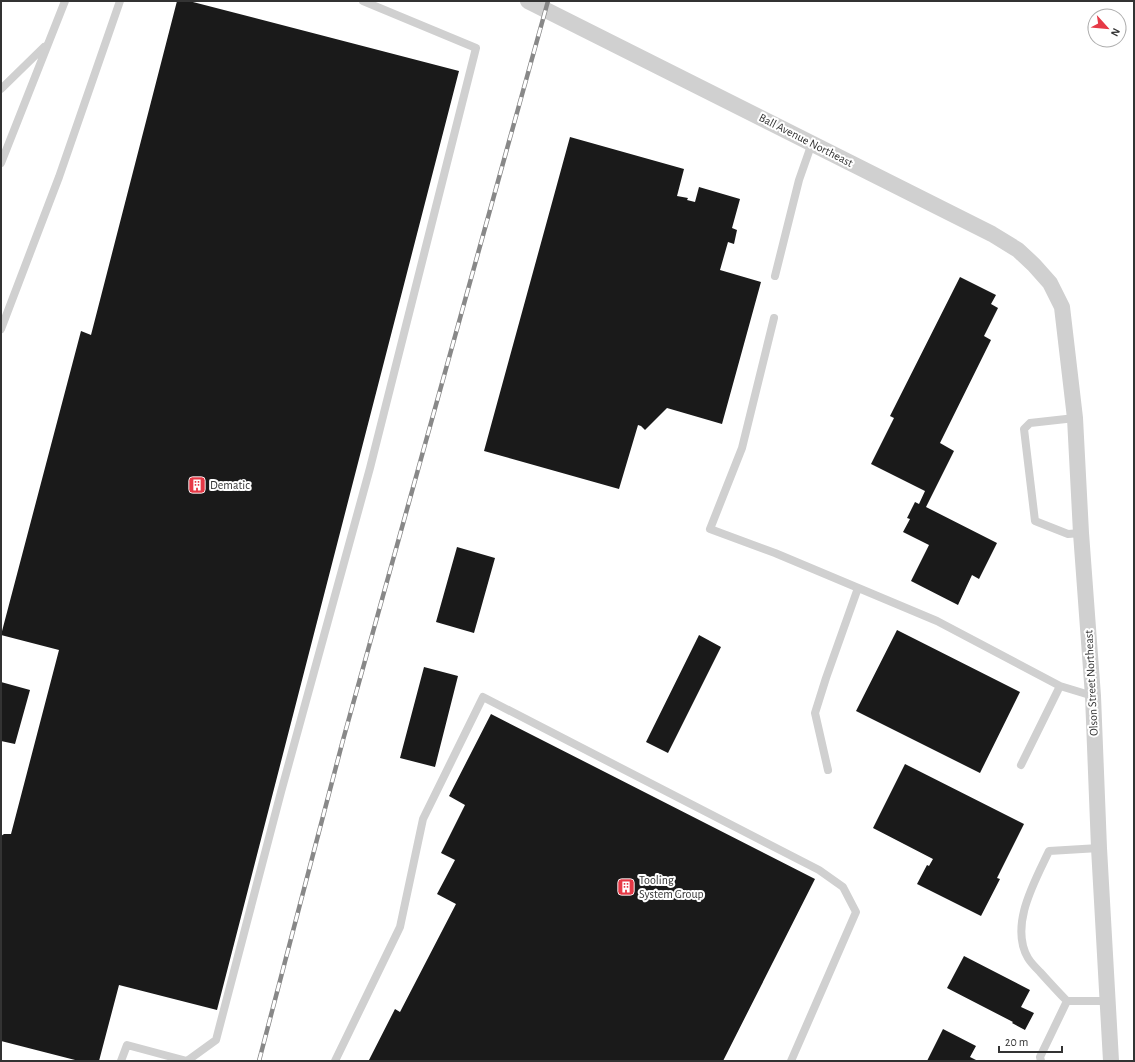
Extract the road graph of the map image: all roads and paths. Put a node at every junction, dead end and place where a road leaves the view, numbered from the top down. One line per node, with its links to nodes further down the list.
1 (65, 1): 5 (lane)
2 (120, 1): 12 (lane)
3 (363, 1): 24 (lane)
4 (528, 1): 7 (street, Ball Avenue Northeast)
5 (46, 45): 6 (lane); 8 (lane)
6 (1, 89)
7 (812, 143): 9 (lane); 10 (street, Ball Avenue Northeast)
8 (1, 163)
9 (775, 276)
10 (1062, 307): 13 (street, Olson Street Northeast)
11 (774, 318): 15 (lane)
12 (1, 329)
13 (1075, 418): 14 (street, Olson Street Northeast); 14 (lane)
14 (1081, 534): 17 (street, Olson Street Northeast)
15 (858, 588): 16 (lane); 19 (lane)
16 (1060, 686): 17 (lane); 18 (lane)
17 (1093, 696): 20 (street, Olson Street Northeast)
18 (1021, 765)
19 (828, 770)
20 (1099, 848): 21 (street, Olson Street Northeast); 22 (lane)
21 (1107, 1001): 22 (lane); 28 (street, Olson Street Northeast)
22 (1068, 1002): 27 (lane)
23 (121, 1061): 24 (lane)
24 (187, 1061)
25 (335, 1061): 26 (lane)
26 (791, 1061)
27 (1041, 1061)
28 (1111, 1061)

